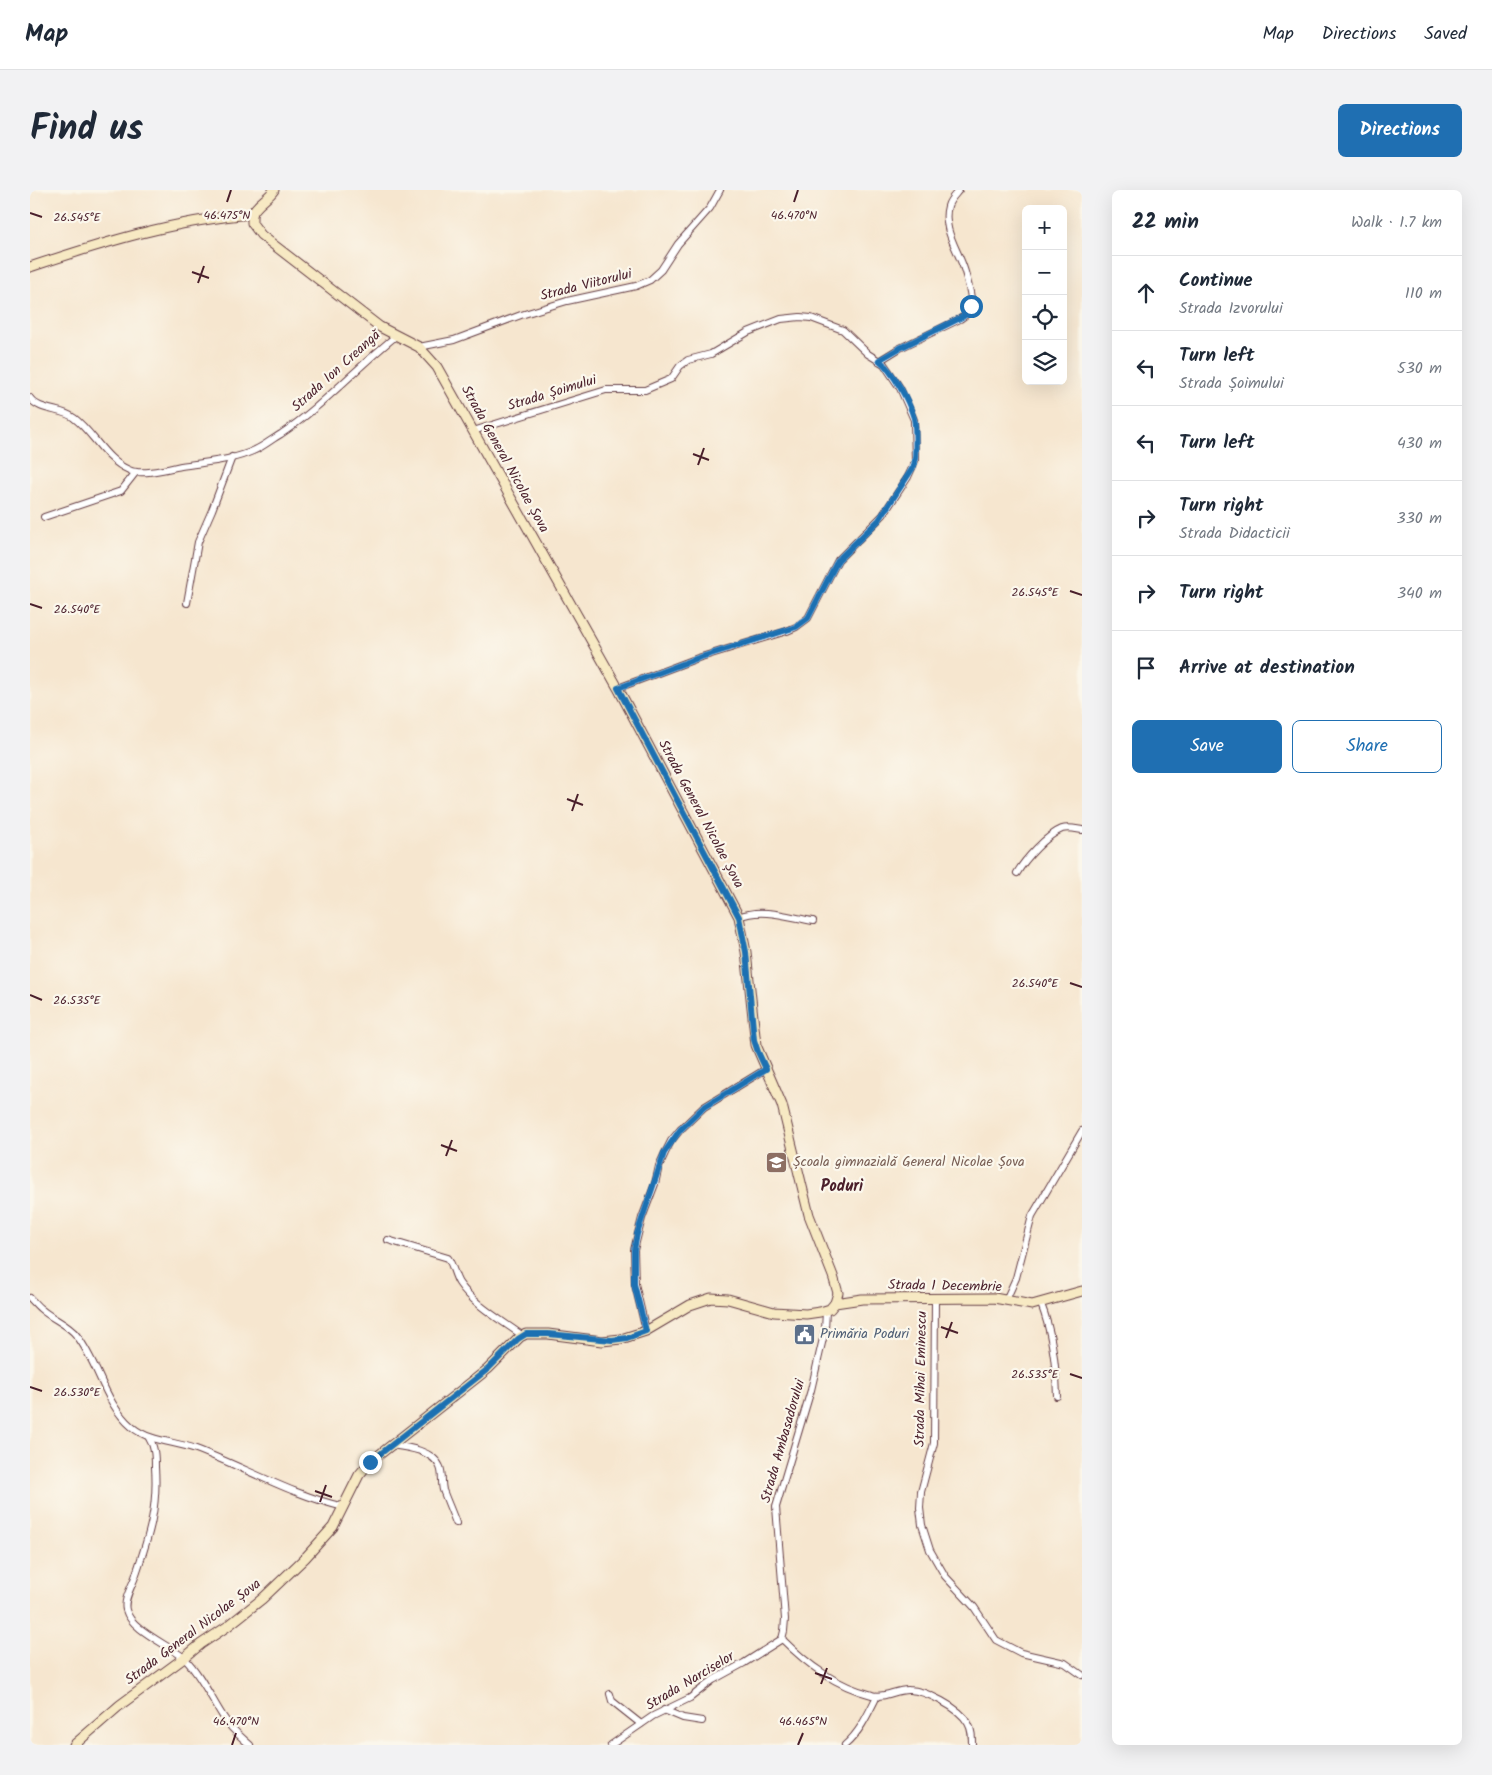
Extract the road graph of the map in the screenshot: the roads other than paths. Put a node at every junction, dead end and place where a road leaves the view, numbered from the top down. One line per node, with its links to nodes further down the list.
1 (274, 190): 4 (main road)
2 (720, 190): 7 (street, Strada Viitorului)
3 (959, 190): 8 (street)
4 (252, 214): 5 (main road); 6 (main road, Strada General Nicolae Șova)
5 (30, 267)
6 (396, 336): 7 (main road, Strada General Nicolae Șova); 11 (street, Strada Ion Creangă)
7 (420, 347): 10 (main road, Strada General Nicolae Șova)
8 (879, 360): 10 (street, Strada Șoimului); 15 (street, Strada Șoimului)
9 (30, 398): 12 (street)
10 (473, 431): 15 (main road, Strada General Nicolae Șova)
11 (232, 458): 12 (street, Strada Ion Creangă); 14 (street)
12 (136, 472): 13 (street)
13 (44, 517)
14 (187, 603)
15 (618, 688): 18 (main road, Strada General Nicolae Șova)
16 (1082, 830): 17 (street)
17 (1017, 873)
18 (739, 917): 19 (street); 20 (main road, Strada General Nicolae Șova)
19 (813, 921)
20 (766, 1069): 27 (main road, Strada General Nicolae Șova); 30 (street)
21 (1082, 1131): 26 (street)
22 (388, 1240): 31 (street)
23 (1082, 1292): 28 (main road, Strada 1 Decembrie)
24 (30, 1298): 33 (street)
25 (935, 1299): 26 (main road, Strada 1 Decembrie); 27 (main road, Strada 1 Decembrie); 39 (street, Strada Mihai Eminescu)
26 (1006, 1300): 28 (main road, Strada 1 Decembrie)
27 (835, 1303): 29 (main road)
28 (1041, 1304): 32 (street)
29 (826, 1311): 30 (main road); 37 (street, Strada Ambasadorului)
30 (646, 1331): 31 (main road)
31 (523, 1336): 34 (main road, Strada General Nicolae Șova)
32 (1057, 1396)
33 (149, 1438): 35 (street); 38 (street)
34 (390, 1445): 35 (main road, Strada General Nicolae Șova); 36 (street)
35 (344, 1507): 38 (main road, Strada General Nicolae Șova)
36 (456, 1523)
37 (782, 1639): 41 (street); 42 (street, Strada Narciselor)
38 (184, 1658): 45 (main road, Strada General Nicolae Șova); 46 (street)
39 (1082, 1675)
40 (610, 1694): 44 (street)
41 (877, 1696): 48 (street); 49 (street)
42 (664, 1710): 43 (street); 44 (street, Strada Narciselor)
43 (702, 1721)
44 (641, 1724): 47 (street, Strada Narciselor)
45 (74, 1745)
46 (250, 1745)
47 (611, 1745)
48 (844, 1745)
49 (972, 1745)

